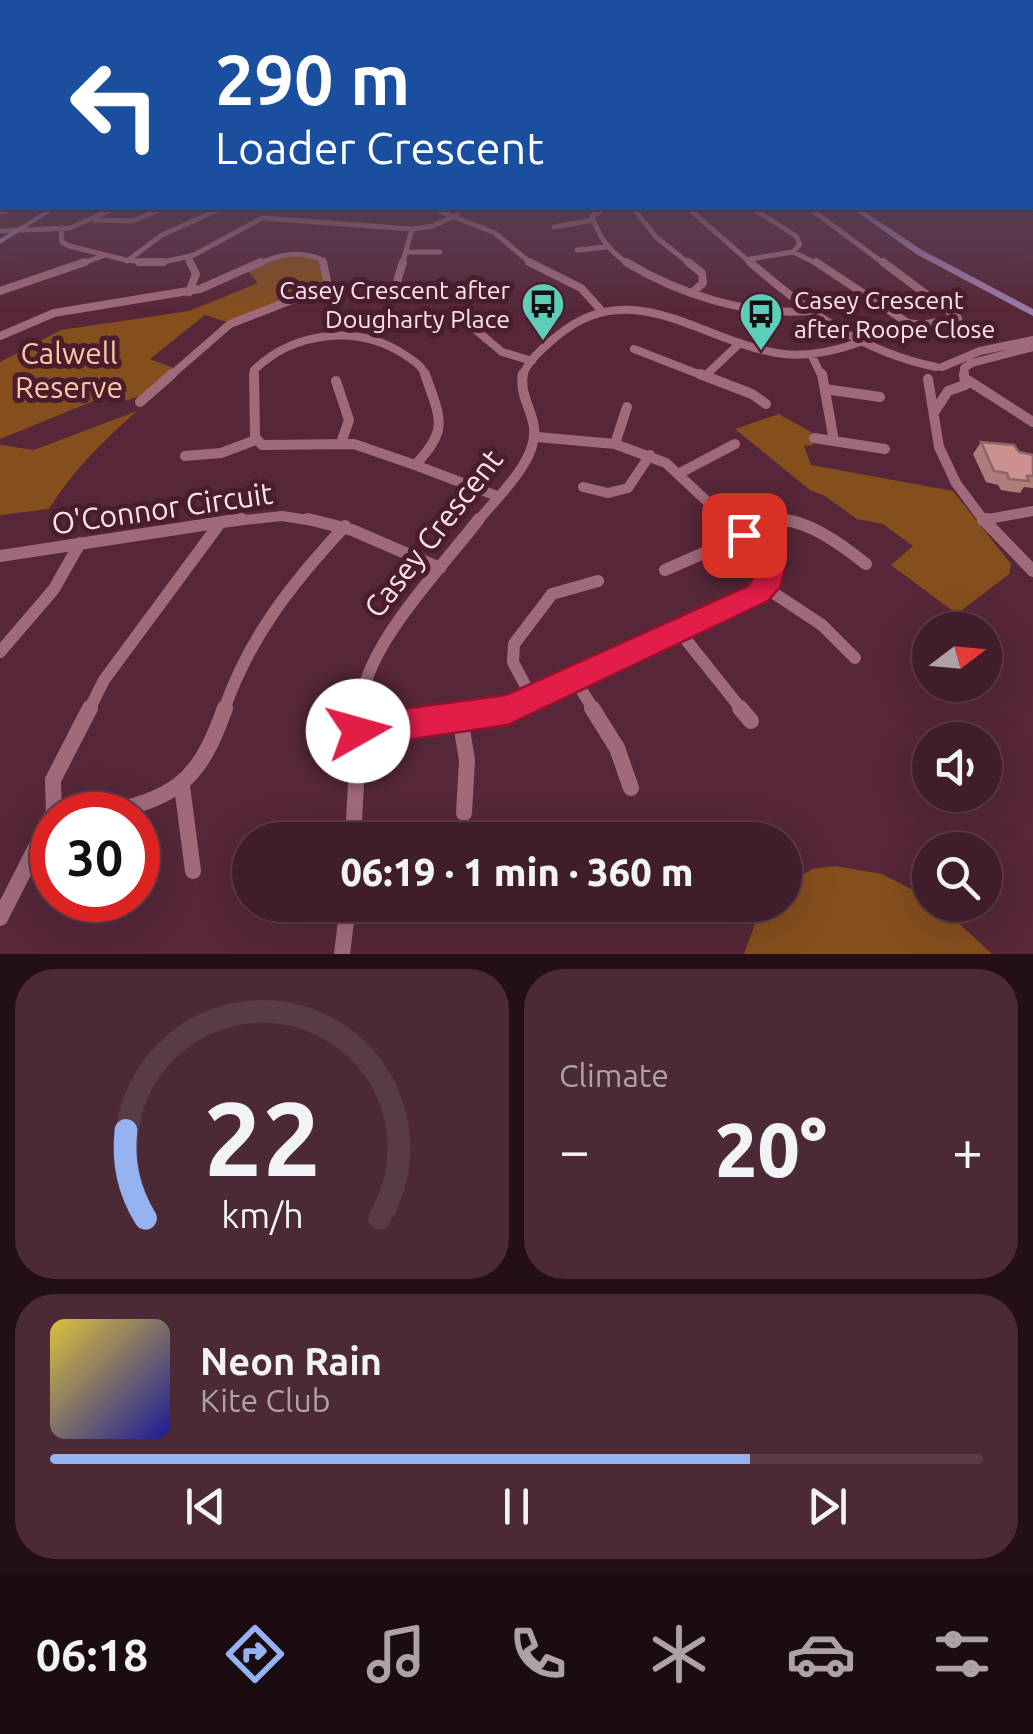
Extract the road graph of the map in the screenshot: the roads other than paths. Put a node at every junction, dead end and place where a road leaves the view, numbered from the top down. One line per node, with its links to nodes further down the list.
1 (32, 222): 19 (main road)
2 (88, 222): 17 (street)
3 (191, 222): 28 (street)
4 (255, 222): 27 (street)
5 (333, 222): 16 (street)
6 (443, 222): 16 (street)
7 (472, 222): 33 (street)
8 (585, 222): 15 (street)
9 (594, 222): 20 (street)
10 (644, 222): 30 (street)
11 (704, 222): 26 (street)
12 (773, 222): 24 (street)
13 (827, 222): 24 (street)
14 (875, 222): 35 (main road)
15 (554, 227)
16 (412, 229): 22 (street)
17 (61, 230): 18 (street); 25 (street)
18 (0, 231)
19 (0, 242)
20 (606, 247): 21 (street); 30 (street)
21 (578, 250)
22 (406, 252): 23 (street); 29 (street)
23 (440, 252)
24 (793, 252): 26 (street)
25 (105, 255): 28 (street); 32 (street)
26 (750, 259): 34 (street)
27 (188, 260): 28 (street); 31 (street)
28 (127, 261)
29 (397, 282)
30 (694, 291): 34 (street)
31 (189, 292): 37 (street); 54 (street)
32 (0, 293)
33 (600, 309): 39 (street); 44 (street)
34 (812, 311): 38 (street)
35 (1031, 311)
36 (476, 330): 44 (street)
37 (0, 336)
38 (858, 341): 42 (street); 43 (street)
39 (740, 343): 42 (street); 46 (street)
40 (1033, 344): 45 (street); 48 (street)
41 (634, 349): 46 (street)
42 (811, 354): 51 (street)
43 (893, 357): 45 (street); 47 (street)
44 (532, 361): 59 (street, Casey Crescent)
45 (939, 367): 47 (street); 48 (street)
46 (705, 376): 55 (street)
47 (928, 378): 50 (street); 57 (street)
48 (966, 379): 50 (street); 52 (street)
49 (336, 381): 63 (street)
50 (956, 388): 52 (street); 57 (street)
51 (825, 389): 53 (street); 62 (street)
52 (993, 396): 58 (street)
53 (880, 397)
54 (140, 402)
55 (766, 404)
56 (627, 407): 64 (street)
57 (935, 411): 74 (street)
58 (1033, 422)
59 (537, 437): 64 (street); 72 (street, Casey Crescent)
60 (814, 438): 62 (street)
61 (256, 440): 63 (street); 68 (street); 69 (street)
62 (834, 441): 66 (street)
63 (341, 443): 69 (street)
64 (615, 444): 67 (street)
65 (735, 444): 70 (street)
66 (885, 449)
67 (650, 455): 70 (street); 71 (street)
68 (184, 456)
69 (415, 465): 72 (street)
70 (680, 473): 77 (street)
71 (583, 487)
72 (497, 496): 81 (street, Casey Crescent)
73 (1033, 512): 74 (street)
74 (983, 520): 83 (street)
75 (220, 522): 76 (street, O'Connor Circuit); 78 (street, O'Connor Circuit); 96 (street)
76 (345, 526): 81 (street, O'Connor Circuit); 94 (street)
77 (743, 533): 80 (street); 82 (street); 85 (street)
78 (80, 544): 79 (street, O'Connor Circuit); 87 (street)
79 (0, 556)
80 (866, 564)
81 (440, 568): 93 (street, Casey Crescent)
82 (665, 570)
83 (1033, 571)
84 (598, 580): 90 (street)
85 (766, 588): 86 (street); 88 (street)
86 (678, 631): 89 (street); 92 (street)
87 (0, 652)
88 (855, 658)
89 (575, 680): 90 (street); 95 (street)
90 (533, 700): 91 (street)
91 (460, 718): 93 (street); 98 (street)
92 (751, 721)
93 (358, 731): 99 (street, Casey Crescent)
94 (182, 786): 97 (street); 101 (street)
95 (631, 788)
96 (53, 792)
97 (160, 799)
98 (464, 813)
99 (354, 822)
100 (30, 861): 102 (street)
101 (192, 871)
102 (0, 918)
103 (346, 922): 104 (street)
104 (342, 954)

